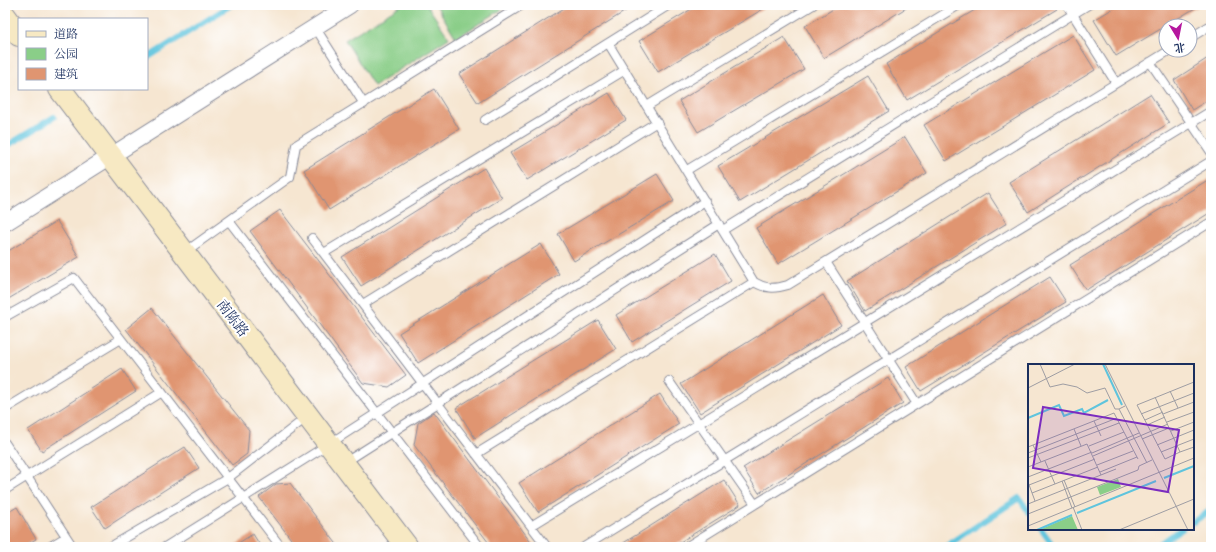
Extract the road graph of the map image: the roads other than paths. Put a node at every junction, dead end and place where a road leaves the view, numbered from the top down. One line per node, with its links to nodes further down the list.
1 (350, 5): 11 (street)
2 (522, 5): 20 (lane)
3 (669, 5): 14 (lane)
4 (814, 5): 21 (lane)
5 (959, 5): 29 (lane)
6 (1067, 5): 8 (lane)
7 (1088, 5): 8 (lane)
8 (1073, 14): 18 (lane); 34 (lane)
9 (5, 16): 13 (street)
10 (1211, 25): 12 (lane)
11 (315, 27): 20 (lane); 27 (street)
12 (1198, 33)
13 (18, 34)
14 (608, 43): 17 (lane); 23 (lane)
15 (1158, 57): 16 (lane)
16 (1150, 62): 18 (lane); 25 (lane)
17 (625, 70): 21 (lane); 37 (lane)
18 (1116, 83): 38 (lane)
19 (61, 90): 27 (street, 南陈路)
20 (364, 104): 31 (lane)
21 (647, 106): 24 (lane)
22 (1211, 111): 25 (lane)
23 (485, 120)
24 (657, 122): 29 (lane); 40 (lane)
25 (1191, 123): 26 (lane); 42 (lane)
26 (1211, 152)
27 (112, 157): 33 (street); 36 (street, 南陈路)
28 (1211, 161): 44 (lane)
29 (686, 170): 30 (lane)
30 (705, 201): 34 (lane); 46 (lane)
31 (229, 221): 36 (lane); 51 (lane)
32 (1211, 222): 49 (lane)
33 (5, 223)
34 (721, 227): 39 (lane); 48 (lane)
35 (312, 238): 37 (lane)
36 (184, 253): 52 (street, 南陈路)
37 (324, 253): 40 (lane)
38 (826, 262): 39 (lane); 42 (lane)
39 (754, 282): 57 (lane)
40 (363, 304): 46 (lane)
41 (5, 317): 43 (lane)
42 (864, 323): 44 (lane); 53 (lane)
43 (121, 339): 47 (lane); 50 (lane)
44 (888, 360): 49 (lane); 58 (lane)
45 (669, 381): 53 (lane)
46 (423, 384): 48 (lane); 51 (lane)
47 (162, 392): 60 (lane); 61 (lane)
48 (438, 403): 54 (lane); 57 (lane)
49 (917, 404): 64 (lane)
50 (5, 409)
51 (377, 413): 54 (lane); 56 (lane)
52 (308, 417): 56 (street, 南陈路); 61 (lane)
53 (699, 424): 58 (lane); 65 (lane)
54 (392, 433): 59 (lane); 73 (lane)
55 (5, 443): 60 (lane)
56 (329, 444): 59 (street, 南陈路); 63 (lane)
57 (476, 454): 65 (lane)
58 (725, 460): 64 (lane); 75 (lane)
59 (343, 464): 72 (street, 南陈路)
60 (27, 476): 62 (lane); 66 (lane)
61 (228, 478): 63 (lane); 69 (lane)
62 (5, 490)
63 (243, 497): 70 (lane); 71 (lane)
64 (755, 504): 76 (lane)
65 (531, 526): 74 (lane)
66 (66, 536): 67 (lane); 68 (lane)
67 (49, 547)
68 (73, 547)
69 (110, 547)
70 (165, 547)
71 (281, 547)
72 (407, 547)
73 (480, 547)
74 (547, 547)
75 (584, 547)
76 (686, 547)

